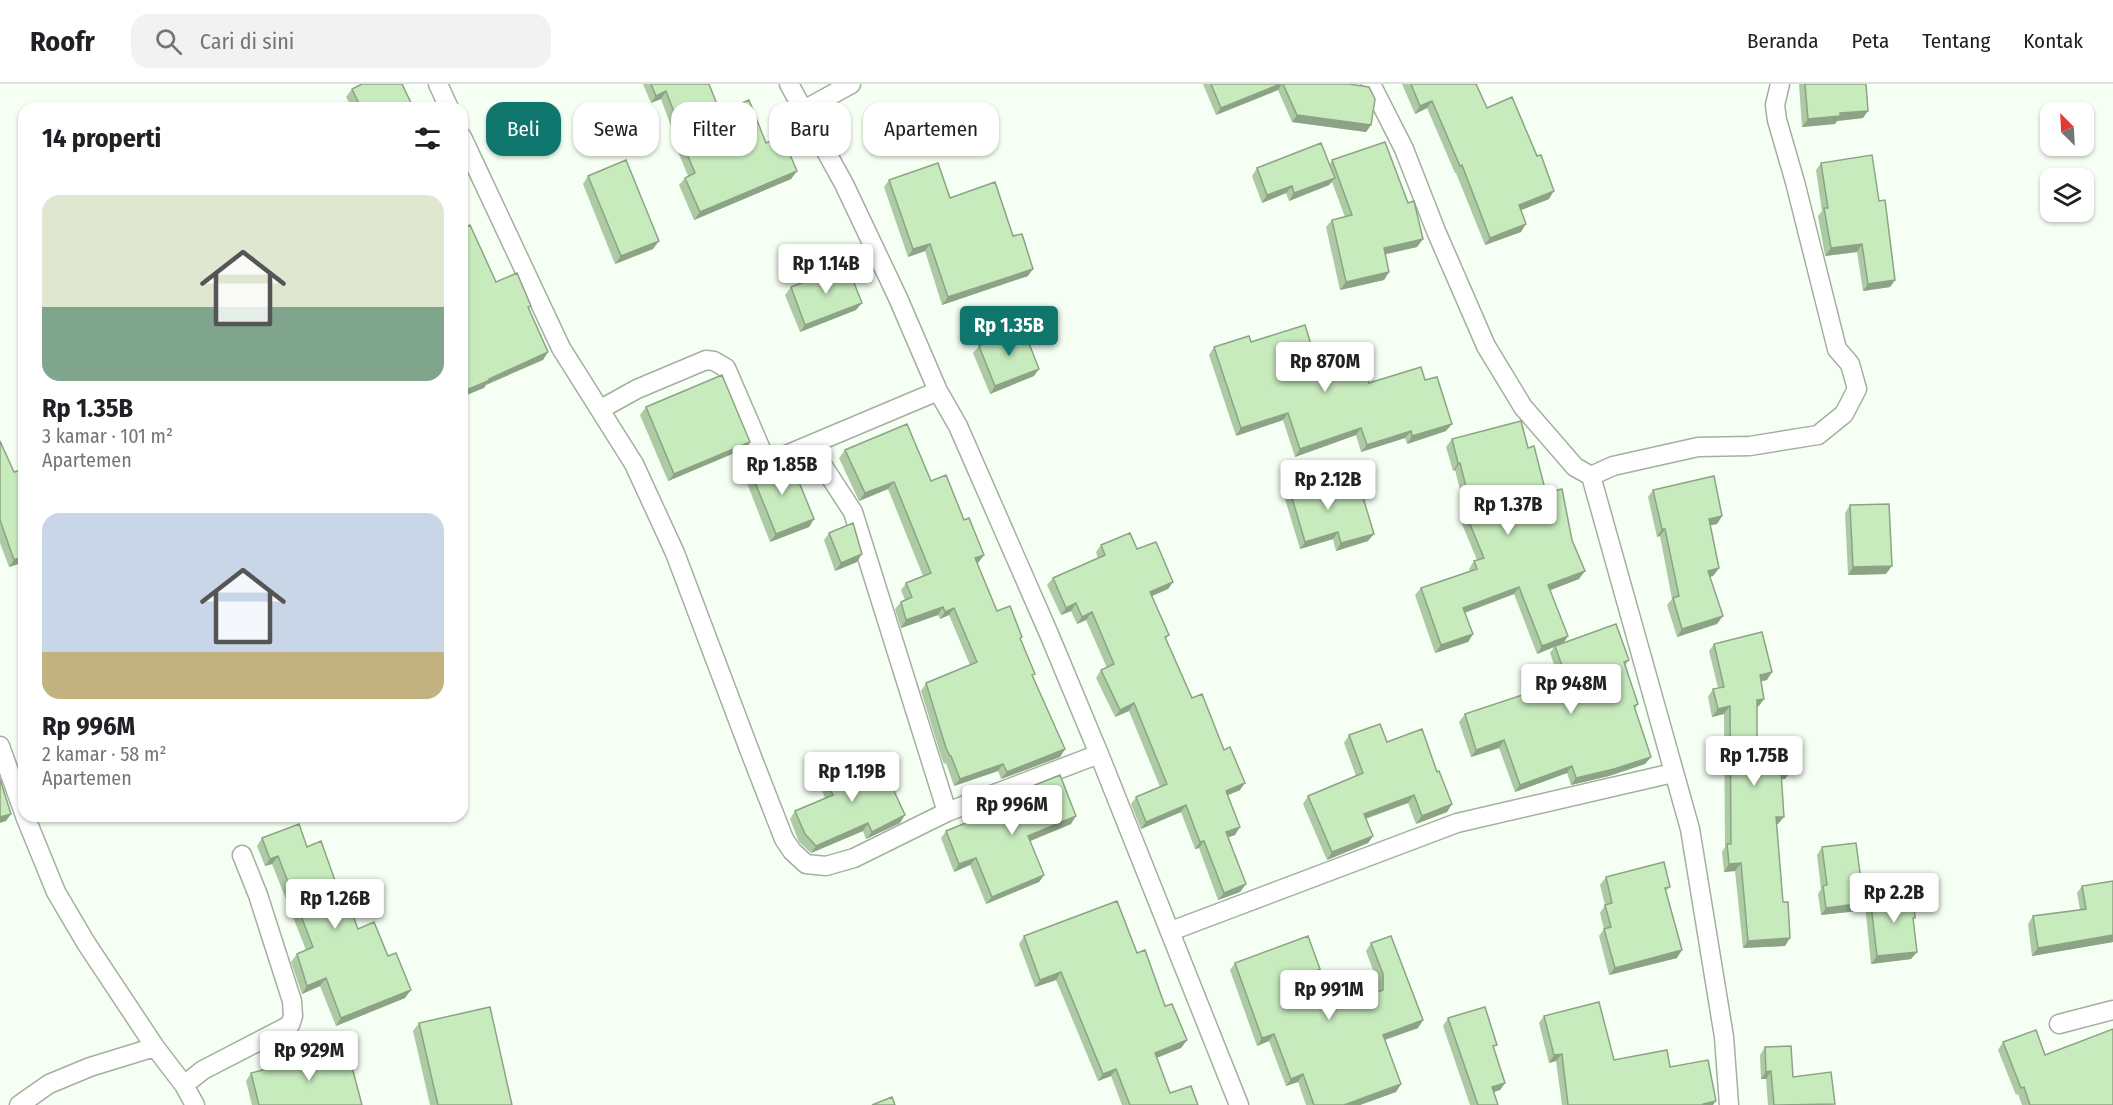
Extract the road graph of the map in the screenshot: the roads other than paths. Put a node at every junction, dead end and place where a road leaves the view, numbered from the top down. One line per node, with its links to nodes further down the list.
1 (438, 84): 6 (street)
2 (789, 84): 7 (street)
3 (851, 84): 8 (street)
4 (1371, 84): 14 (street)
5 (1780, 84): 14 (street)
6 (446, 102)
7 (798, 102)
8 (818, 102)
9 (468, 150): 12 (street)
10 (828, 156): 11 (street)
11 (938, 391): 13 (street); 16 (street)
12 (601, 409): 13 (street); 20 (street)
13 (810, 446): 20 (street)
14 (1591, 476): 18 (street)
15 (0, 746): 17 (street)
16 (1099, 753): 20 (street); 23 (street)
17 (4, 771): 19 (street)
18 (1674, 773): 23 (street); 31 (street)
19 (18, 798)
20 (947, 812)
21 (29, 822): 26 (street)
22 (242, 855): 27 (street)
23 (1171, 931): 30 (street)
24 (2113, 1010): 25 (street)
25 (2059, 1024)
26 (155, 1047): 27 (street); 28 (street)
27 (184, 1085): 29 (street)
28 (19, 1105)
29 (195, 1105)
30 (1239, 1105)
31 (1729, 1105)

